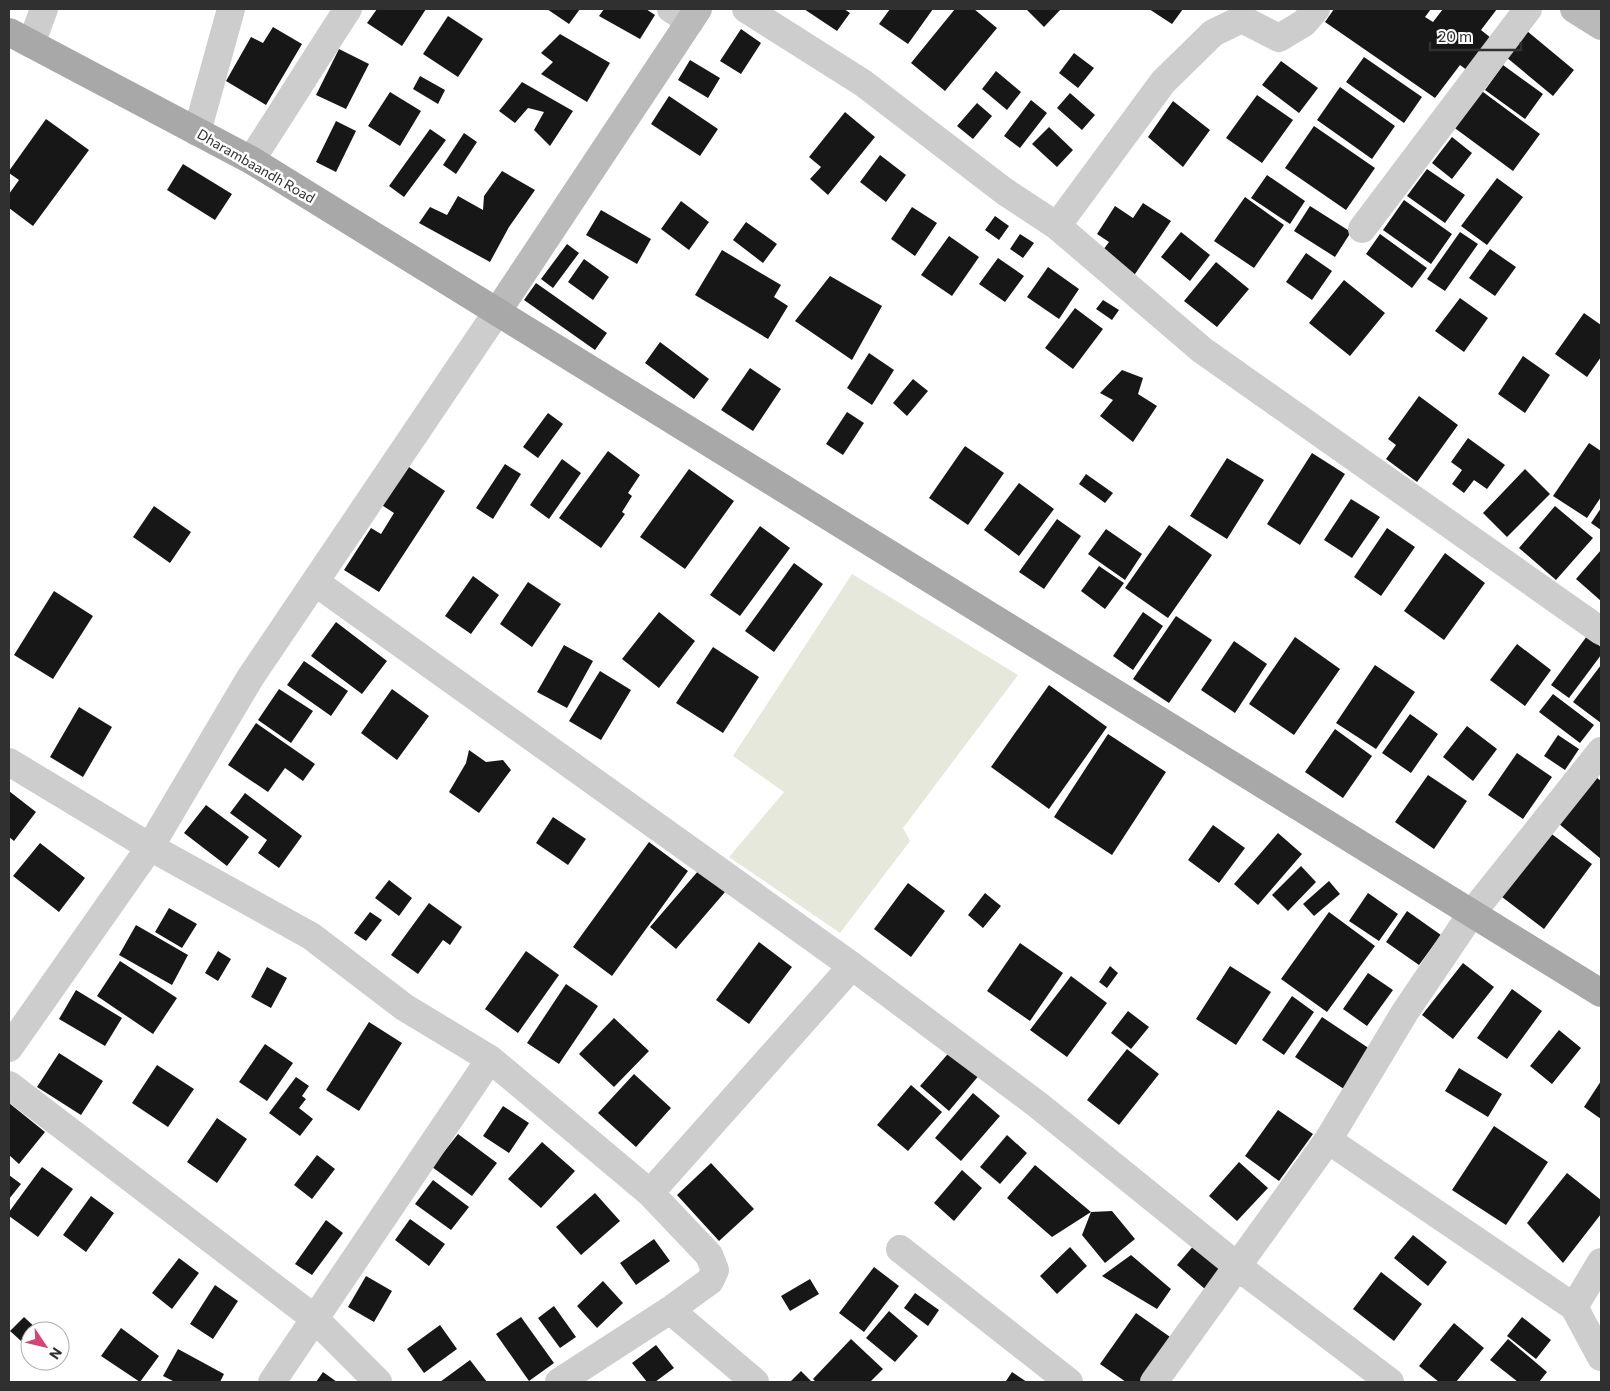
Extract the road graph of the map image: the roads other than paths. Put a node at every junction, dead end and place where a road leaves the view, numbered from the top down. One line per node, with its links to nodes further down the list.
1 (44, 9): 10 (street)
2 (231, 9): 11 (street)
3 (348, 9): 12 (street)
4 (746, 9): 13 (street)
5 (1316, 9): 13 (street)
6 (1528, 9): 14 (street)
7 (1574, 9): 9 (street)
8 (686, 13): 15 (street)
9 (1601, 26)
10 (20, 38): 11 (main road, Dharambaandh Road)
11 (197, 132): 12 (main road, Dharambaandh Road)
12 (251, 160): 15 (main road, Dharambaandh Road)
13 (1057, 226): 17 (street)
14 (1362, 229)
15 (497, 312): 16 (street); 21 (main road, Dharambaandh Road)
16 (315, 582): 20 (street); 22 (street)
17 (1601, 631)
18 (1600, 756): 21 (street)
19 (9, 762): 20 (street)
20 (150, 847): 24 (street); 25 (street)
21 (1472, 913): 23 (main road, Dharambaandh Road); 27 (street)
22 (852, 966): 28 (street); 31 (street)
23 (1601, 993)
24 (9, 1048)
25 (490, 1059): 28 (street); 34 (street)
26 (9, 1085): 34 (street)
27 (1328, 1140): 31 (street); 32 (street)
28 (650, 1193): 33 (street)
29 (900, 1249): 40 (street)
30 (1601, 1262): 32 (street)
31 (1236, 1266): 41 (street); 42 (street)
32 (1574, 1307): 35 (street)
33 (670, 1310): 36 (street); 39 (street)
34 (314, 1318): 37 (street); 38 (street)
35 (1601, 1356)
36 (569, 1380)
37 (272, 1382)
38 (378, 1382)
39 (756, 1382)
40 (1069, 1382)
41 (1154, 1382)
42 (1390, 1382)

